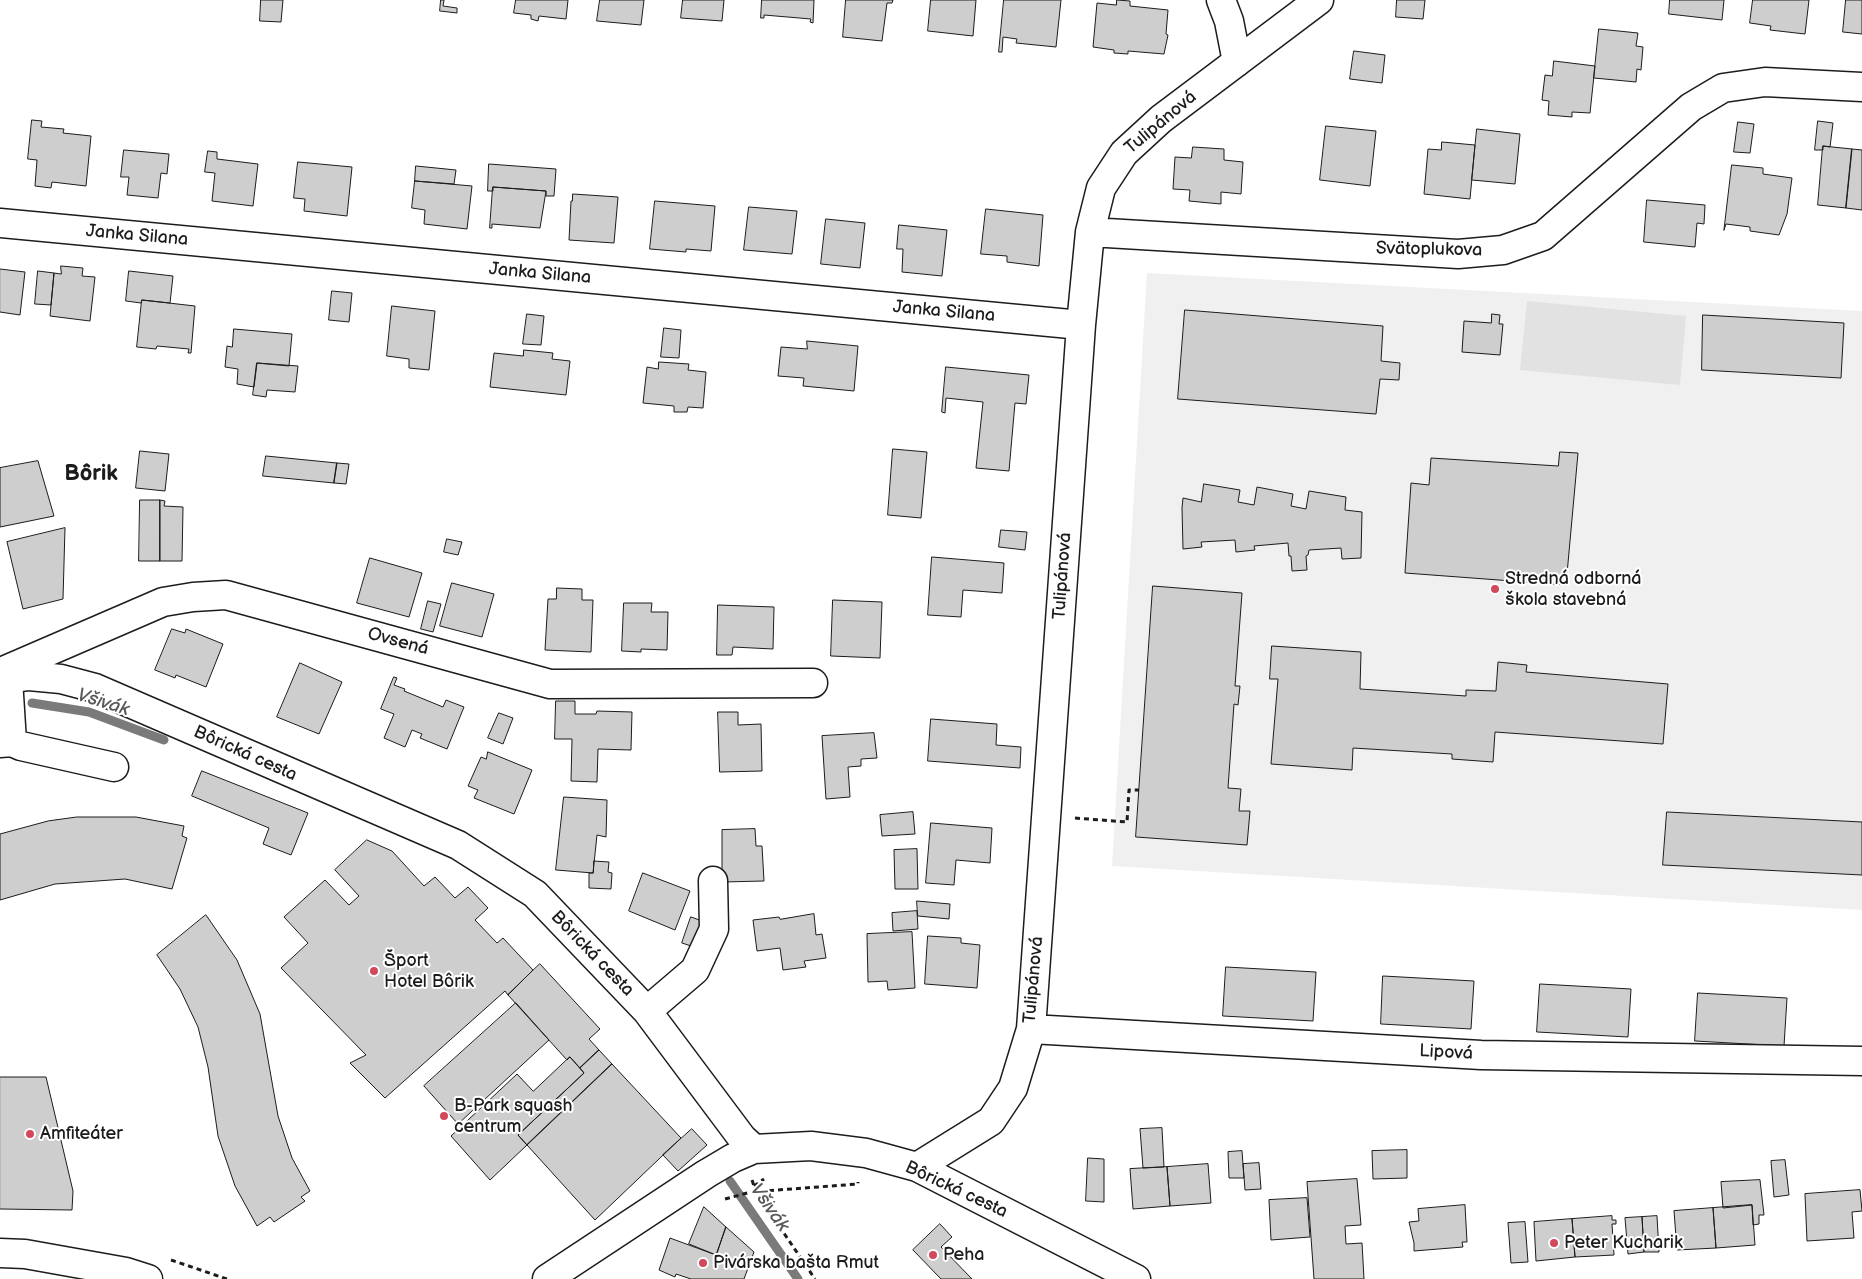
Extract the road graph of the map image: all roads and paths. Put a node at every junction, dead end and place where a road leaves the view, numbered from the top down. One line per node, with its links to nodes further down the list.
1 (1221, 0): 3 (street)
2 (1319, 0): 3 (street, Tulipánová)
3 (1237, 62): 6 (street, Tulipánová)
4 (1862, 87): 6 (street, Svätoplukova)
5 (0, 223): 7 (street, Janka Silana)
6 (1090, 232): 7 (street, Tulipánová)
7 (1080, 324): 16 (street, Tulipánová)
8 (3, 677): 9 (street, Ovsená); 10 (street); 15 (street, Bôrická cesta)
9 (812, 683)
10 (6, 743): 11 (street)
11 (114, 767)
12 (1139, 790): 13 (path)
13 (1076, 818)
14 (713, 881): 15 (street)
15 (647, 1011): 18 (street, Bôrická cesta)
16 (1031, 1029): 17 (street, Lipová); 19 (street, Tulipánová)
17 (1862, 1061)
18 (743, 1153): 19 (street, Bôrická cesta); 21 (path); 25 (street)
19 (917, 1167): 27 (street, Bôrická cesta)
20 (860, 1177): 21 (path)
21 (753, 1192): 22 (path); 26 (path)
22 (726, 1199)
23 (0, 1253): 24 (street)
24 (148, 1279)
25 (547, 1279)
26 (815, 1279)
27 (1136, 1279)

